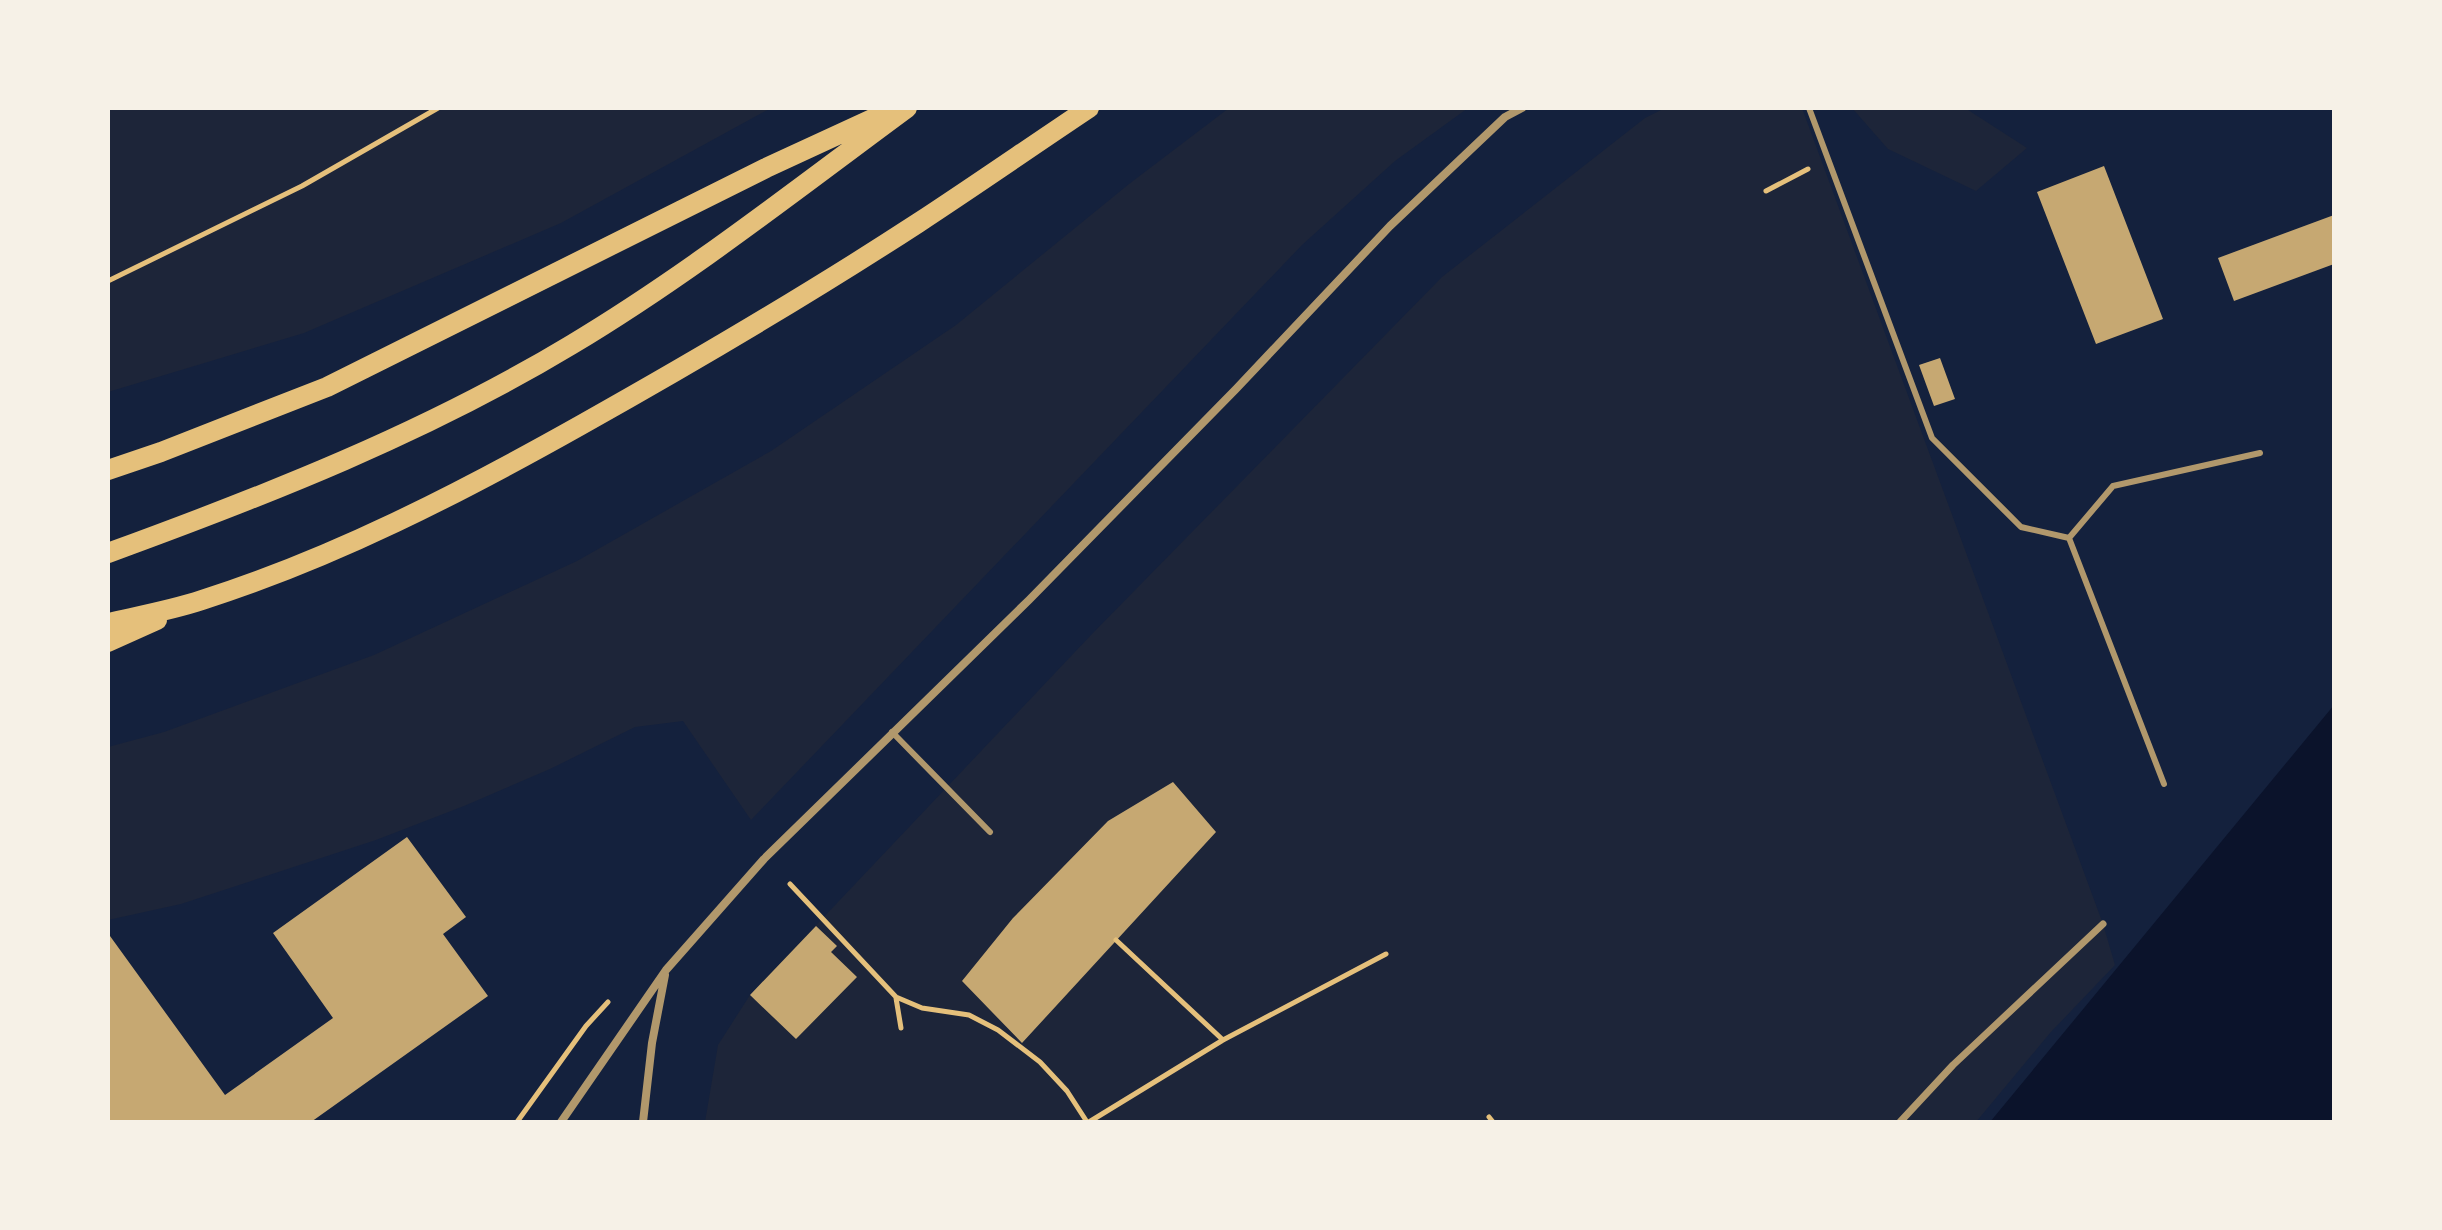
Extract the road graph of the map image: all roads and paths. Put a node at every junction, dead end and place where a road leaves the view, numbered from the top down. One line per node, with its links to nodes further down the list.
1 (438, 108): 9 (path)
2 (897, 108): 11 (main road)
3 (907, 108): 13 (main road)
4 (1089, 108): 14 (main road)
5 (1522, 108): 17 (street)
6 (1809, 108): 7 (lane)
7 (1828, 159): 8 (path); 12 (lane)
8 (1766, 191)
9 (108, 281)
10 (2260, 453): 12 (lane)
11 (108, 470)
12 (2069, 538): 18 (lane)
13 (108, 553)
14 (200, 601): 15 (main road); 16 (main road)
15 (108, 623)
16 (108, 642)
17 (892, 732): 19 (lane); 24 (street)
18 (2164, 784)
19 (990, 832)
20 (790, 884): 25 (path)
21 (2103, 924): 31 (street)
22 (1116, 940): 27 (path)
23 (1386, 954): 27 (path)
24 (666, 970): 28 (street); 29 (street)
25 (896, 997): 26 (path); 30 (path)
26 (901, 1028)
27 (1223, 1040): 30 (path)
28 (561, 1122)
29 (643, 1122)
30 (1088, 1122)
31 (1900, 1122)

